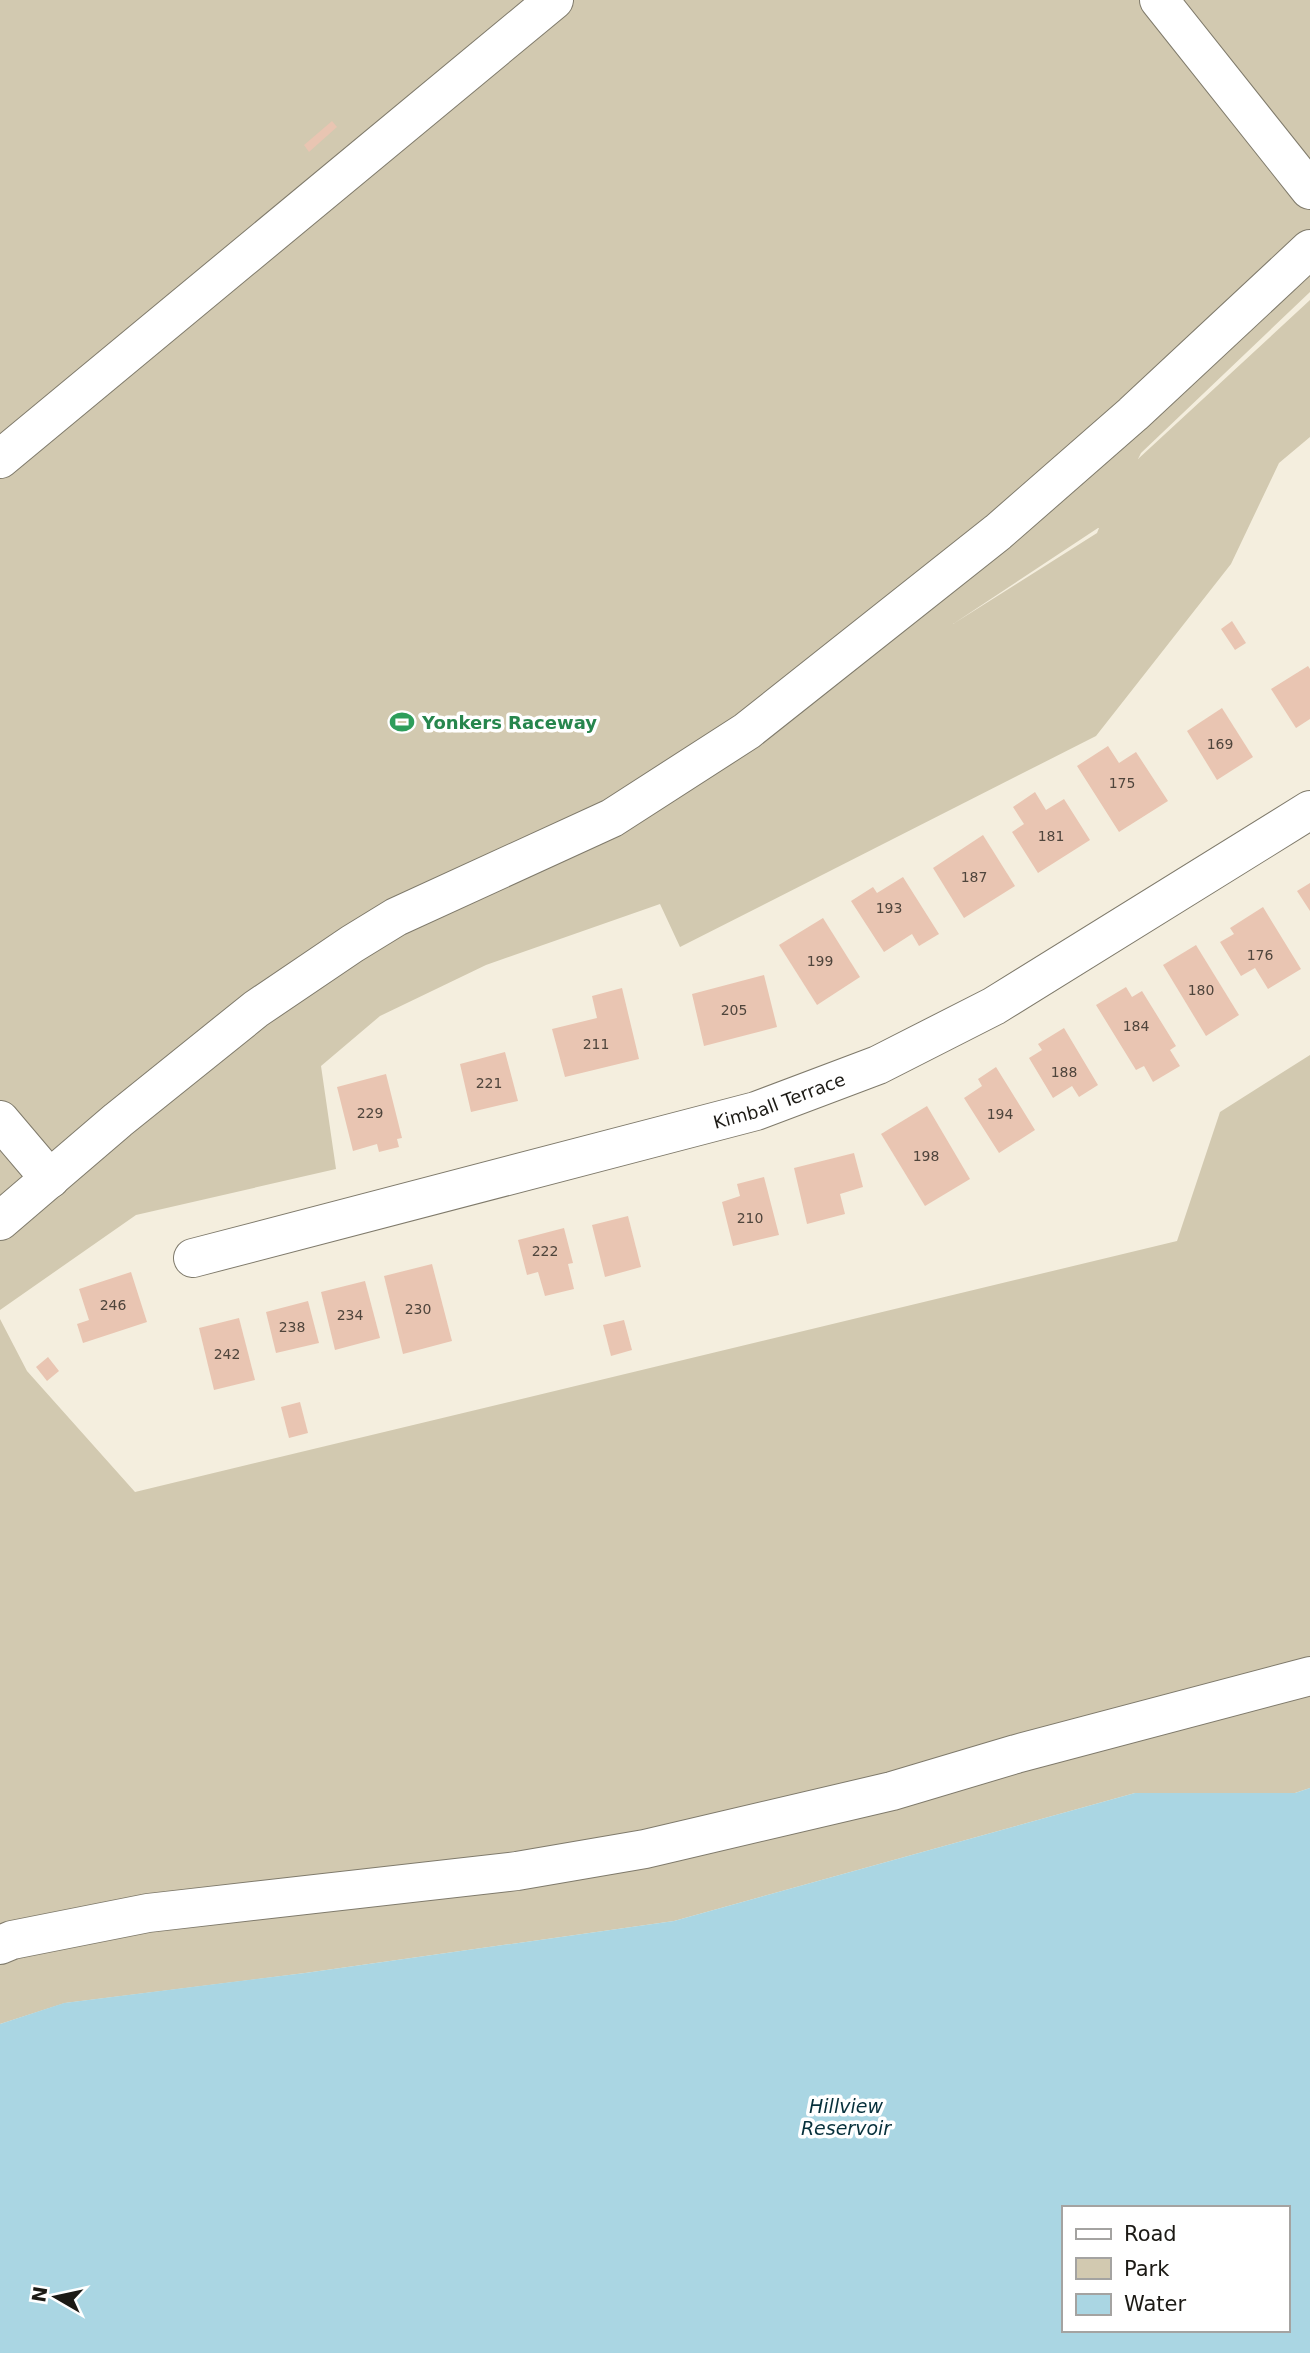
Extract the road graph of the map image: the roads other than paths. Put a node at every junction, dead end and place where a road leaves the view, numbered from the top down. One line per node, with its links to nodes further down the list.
1 (554, 0): 5 (street)
2 (1159, 0): 3 (street)
3 (1310, 190)
4 (1310, 249): 8 (street)
5 (0, 459)
6 (1310, 810): 10 (street, Kimball Terrace)
7 (0, 1119): 8 (street)
8 (50, 1179): 9 (street)
9 (0, 1221)
10 (193, 1258)
11 (1310, 1676): 12 (street)
12 (0, 1945)

